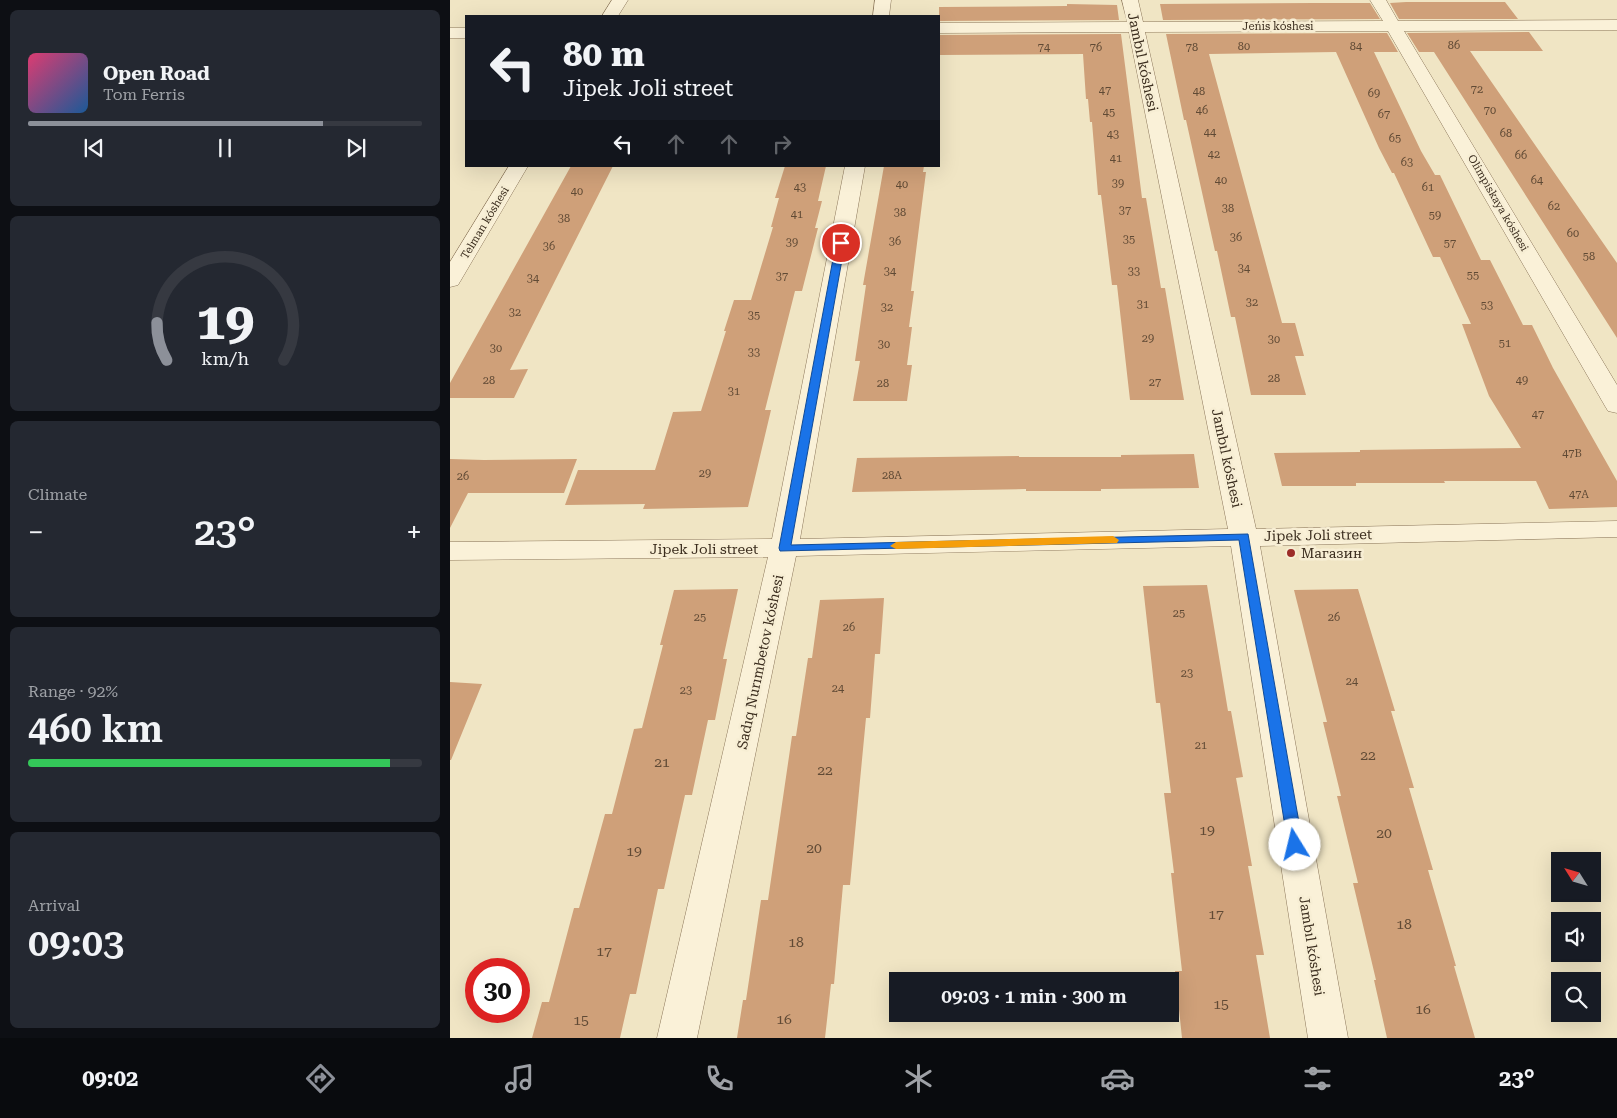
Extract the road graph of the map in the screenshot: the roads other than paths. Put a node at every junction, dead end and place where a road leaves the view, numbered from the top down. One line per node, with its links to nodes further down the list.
1 (620, 0): 5 (street)
2 (884, 0): 6 (street)
3 (1130, 0): 9 (street, Jambıl kóshesi)
4 (1378, 0): 8 (street, Olimpiskaya kóshesi)
5 (611, 15)
6 (881, 15)
7 (1617, 25): 8 (street, Jeńis kóshesi)
8 (1394, 26): 9 (street, Jeńis kóshesi); 16 (street, Olimpiskaya kóshesi)
9 (1135, 27): 10 (street, Jeńis kóshesi); 18 (street, Jambıl kóshesi)
10 (940, 28)
11 (450, 33): 12 (street)
12 (465, 33)
13 (518, 167): 15 (street, Telman kóshesi)
14 (855, 167): 19 (street, Sadıq Nurımbetov kóshesi)
15 (450, 280)
16 (1617, 406)
17 (1617, 528): 18 (street, Jipek Joli street)
18 (1244, 537): 19 (street, Jipek Joli street); 22 (street, Jambıl kóshesi)
19 (784, 548): 20 (street, Jipek Joli street); 21 (street, Sadıq Nurımbetov kóshesi)
20 (450, 551)
21 (677, 1038)
22 (1328, 1038)

